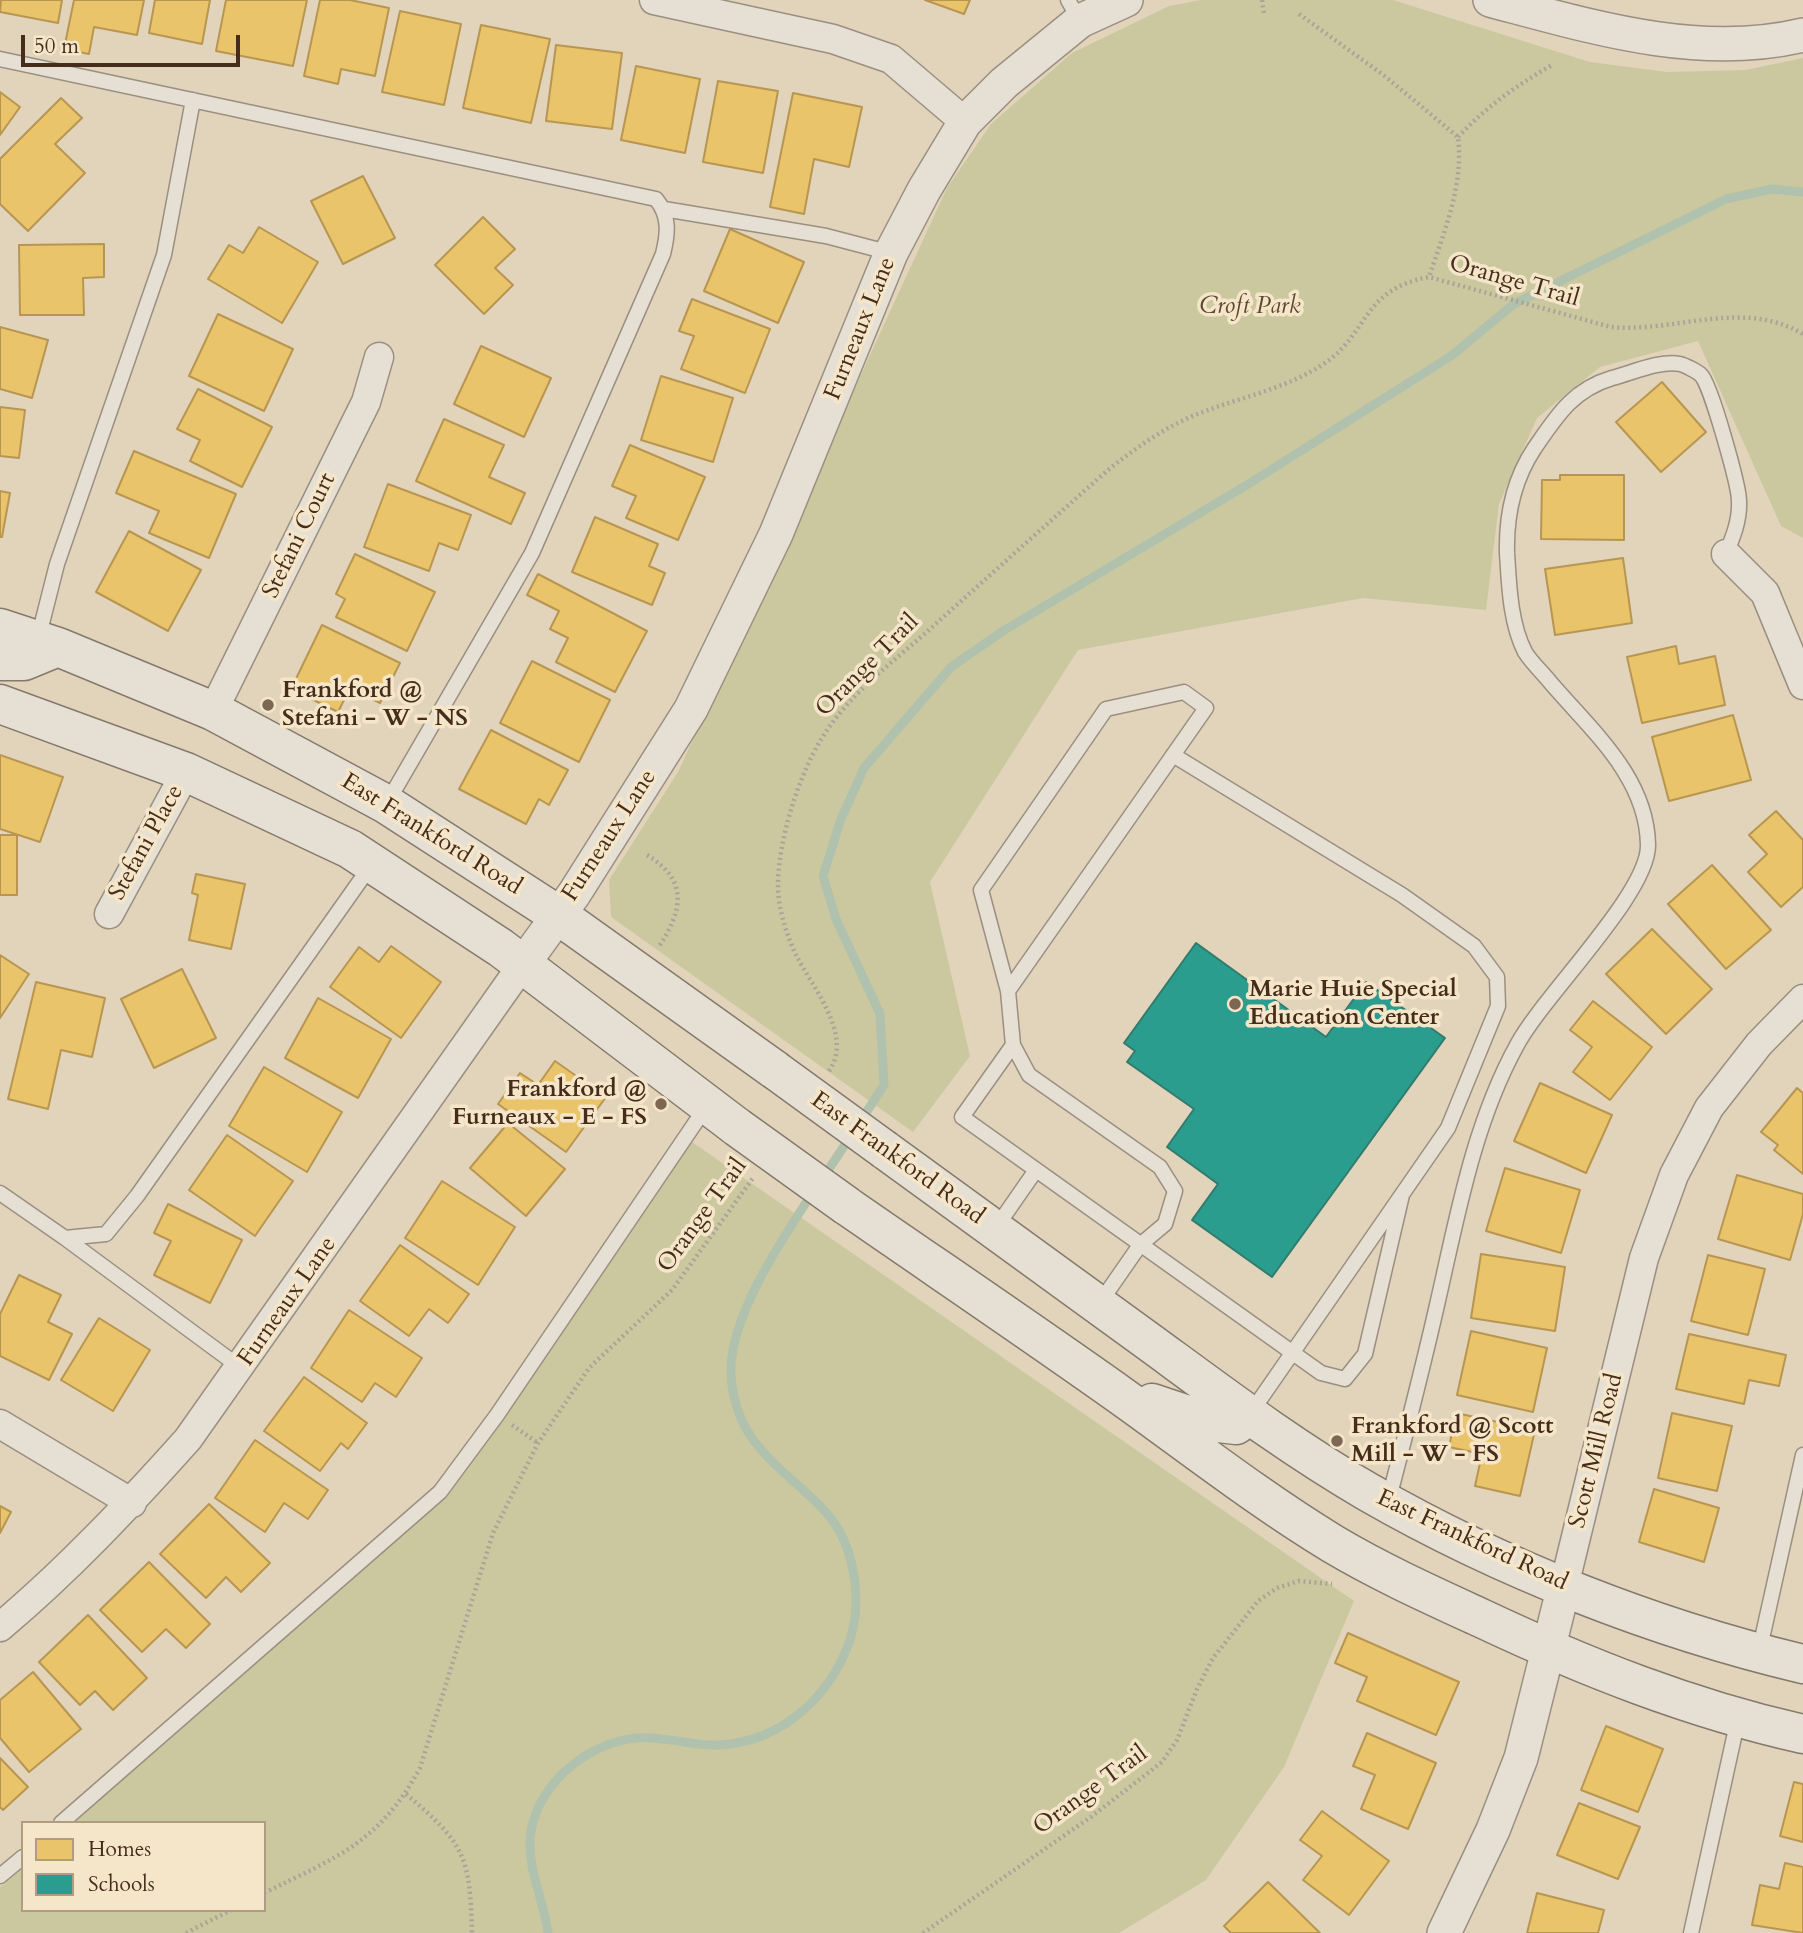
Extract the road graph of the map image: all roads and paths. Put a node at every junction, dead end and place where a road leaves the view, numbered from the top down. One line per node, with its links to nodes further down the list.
1 (654, 0): 13 (street)
2 (1126, 0): 5 (street, Furneaux Lane)
3 (1262, 0): 7 (path)
4 (1490, 0): 6 (street)
5 (1074, 10): 13 (street, Furneaux Lane)
6 (1564, 10): 9 (street)
7 (1264, 15)
8 (1299, 15): 14 (path)
9 (1803, 35)
10 (0, 59): 12 (lane)
11 (1552, 65): 14 (path)
12 (193, 100): 15 (lane); 22 (lane)
13 (965, 122): 16 (street, Furneaux Lane)
14 (1458, 137): 17 (path)
15 (664, 209): 16 (lane); 29 (lane)
16 (891, 253): 33 (street, Furneaux Lane)
17 (1429, 276): 18 (path, Orange Trail); 39 (path, Orange Trail)
18 (1803, 334)
19 (379, 357): 26 (street, Stefani Court)
20 (1726, 554): 24 (street); 57 (lane)
21 (0, 628): 22 (main road, East Frankford Road)
22 (48, 644): 23 (main road); 26 (main road, East Frankford Road)
23 (0, 661)
24 (1802, 681)
25 (0, 704): 28 (main road)
26 (214, 711): 29 (main road, East Frankford Road)
27 (1173, 755): 36 (lane); 36 (lane); 44 (lane)
28 (186, 772): 31 (main road); 32 (street, Stefani Place)
29 (386, 804): 33 (main road, East Frankford Road)
30 (647, 855): 34 (path)
31 (372, 864): 35 (main road); 46 (lane)
32 (108, 914)
33 (558, 915): 35 (street, Furneaux Lane); 45 (main road, East Frankford Road, bridge)
34 (656, 952)
35 (523, 964): 40 (main road); 50 (street, Furneaux Lane)
36 (1008, 992): 38 (lane)
37 (1803, 999): 60 (street, Scott Mill Road)
38 (1013, 1045): 41 (lane); 47 (lane)
39 (825, 1076)
40 (722, 1116): 51 (main road, bridge); 52 (lane)
41 (1036, 1170): 45 (lane); 47 (lane)
42 (754, 1177): 55 (path, Orange Trail)
43 (0, 1193): 46 (lane)
44 (1402, 1195): 49 (lane); 49 (lane)
45 (995, 1230): 48 (main road, East Frankford Road)
46 (65, 1238): 50 (lane)
47 (1140, 1245): 48 (lane); 49 (lane)
48 (1098, 1305): 53 (main road, East Frankford Road)
49 (1294, 1354): 53 (lane)
50 (241, 1368): 58 (street, Furneaux Lane)
51 (1099, 1380): 53 (main road); 62 (main road)
52 (498, 1415): 55 (path); 68 (lane)
53 (1250, 1415): 57 (main road, East Frankford Road)
54 (0, 1424): 58 (street)
55 (538, 1443): 67 (path, Orange Trail)
56 (1803, 1455): 63 (lane)
57 (1388, 1502): 60 (main road, East Frankford Road)
58 (132, 1503): 61 (street, Furneaux Lane)
59 (1334, 1584): 75 (path, Orange Trail)
60 (1564, 1586): 62 (street, Scott Mill Road); 63 (main road, East Frankford Road)
61 (0, 1627)
62 (1546, 1648): 65 (main road); 76 (street, Scott Mill Road)
63 (1758, 1653): 64 (main road, East Frankford Road)
64 (1803, 1664)
65 (1738, 1719): 66 (main road); 77 (lane)
66 (1803, 1734)
67 (406, 1794): 71 (path, Orange Trail); 74 (path)
68 (63, 1821)
69 (21, 1859): 70 (lane)
70 (0, 1876)
71 (266, 1892)
72 (227, 1912): 73 (path)
73 (186, 1933)
74 (472, 1933)
75 (923, 1933)
76 (1444, 1933)
77 (1691, 1933)

